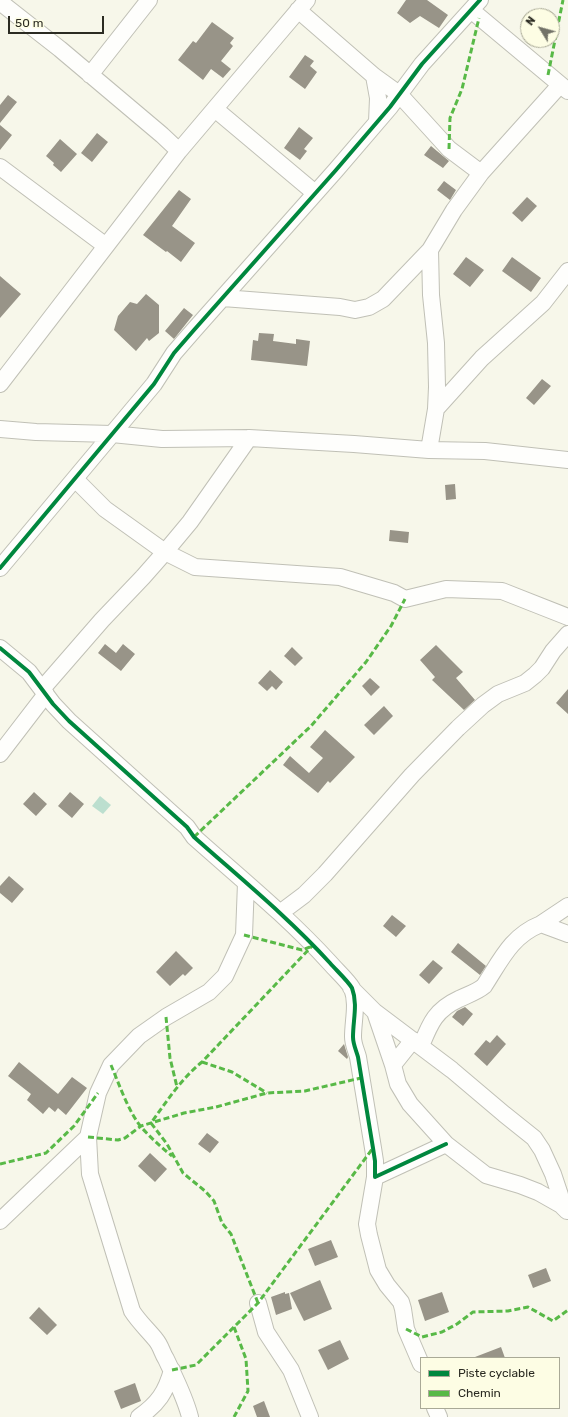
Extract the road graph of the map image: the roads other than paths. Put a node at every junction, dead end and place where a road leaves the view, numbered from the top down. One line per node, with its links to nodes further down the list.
1 (149, 0): 5 (street)
2 (0, 2): 5 (street)
3 (303, 5): 6 (street); 9 (street)
4 (476, 5): 7 (street); 8 (street)
5 (90, 75): 11 (street)
6 (374, 76): 8 (street); 10 (street)
7 (564, 88): 12 (street)
8 (399, 94): 10 (street); 12 (street)
9 (215, 109): 11 (street); 14 (street)
10 (377, 122): 14 (street)
11 (179, 151): 15 (street)
12 (481, 173): 16 (street)
13 (2, 174): 15 (street)
14 (315, 193): 18 (street)
15 (106, 246): 19 (street)
16 (430, 250): 18 (street); 20 (street)
17 (568, 271): 20 (street)
18 (223, 298): 22 (street)
19 (0, 384)
20 (436, 409): 24 (street)
21 (0, 429): 22 (street)
22 (112, 434): 23 (street); 26 (street)
23 (249, 438): 24 (street); 27 (street)
24 (429, 450): 25 (street)
25 (568, 460)
26 (75, 479): 27 (street); 28 (street)
27 (164, 552): 29 (street); 32 (street)
28 (0, 568)
29 (568, 617)
30 (568, 634): 36 (street)
31 (0, 648): 32 (street)
32 (44, 691): 33 (street); 34 (street)
33 (0, 754)
34 (246, 883): 36 (street); 43 (street)
35 (568, 906): 37 (street)
36 (280, 913): 39 (street)
37 (541, 924): 38 (street); 41 (street)
38 (568, 934)
39 (351, 988): 40 (street); 45 (street)
40 (375, 1012): 41 (street); 42 (street)
41 (417, 1043): 42 (street); 46 (street)
42 (393, 1066): 44 (street)
43 (88, 1137): 47 (street); 50 (street)
44 (446, 1144): 45 (street); 46 (street)
45 (375, 1177): 49 (street)
46 (565, 1209)
47 (0, 1221)
48 (258, 1303): 53 (street)
49 (420, 1362)
50 (172, 1370): 51 (street); 52 (street)
51 (139, 1417)
52 (190, 1417)
53 (310, 1417)

